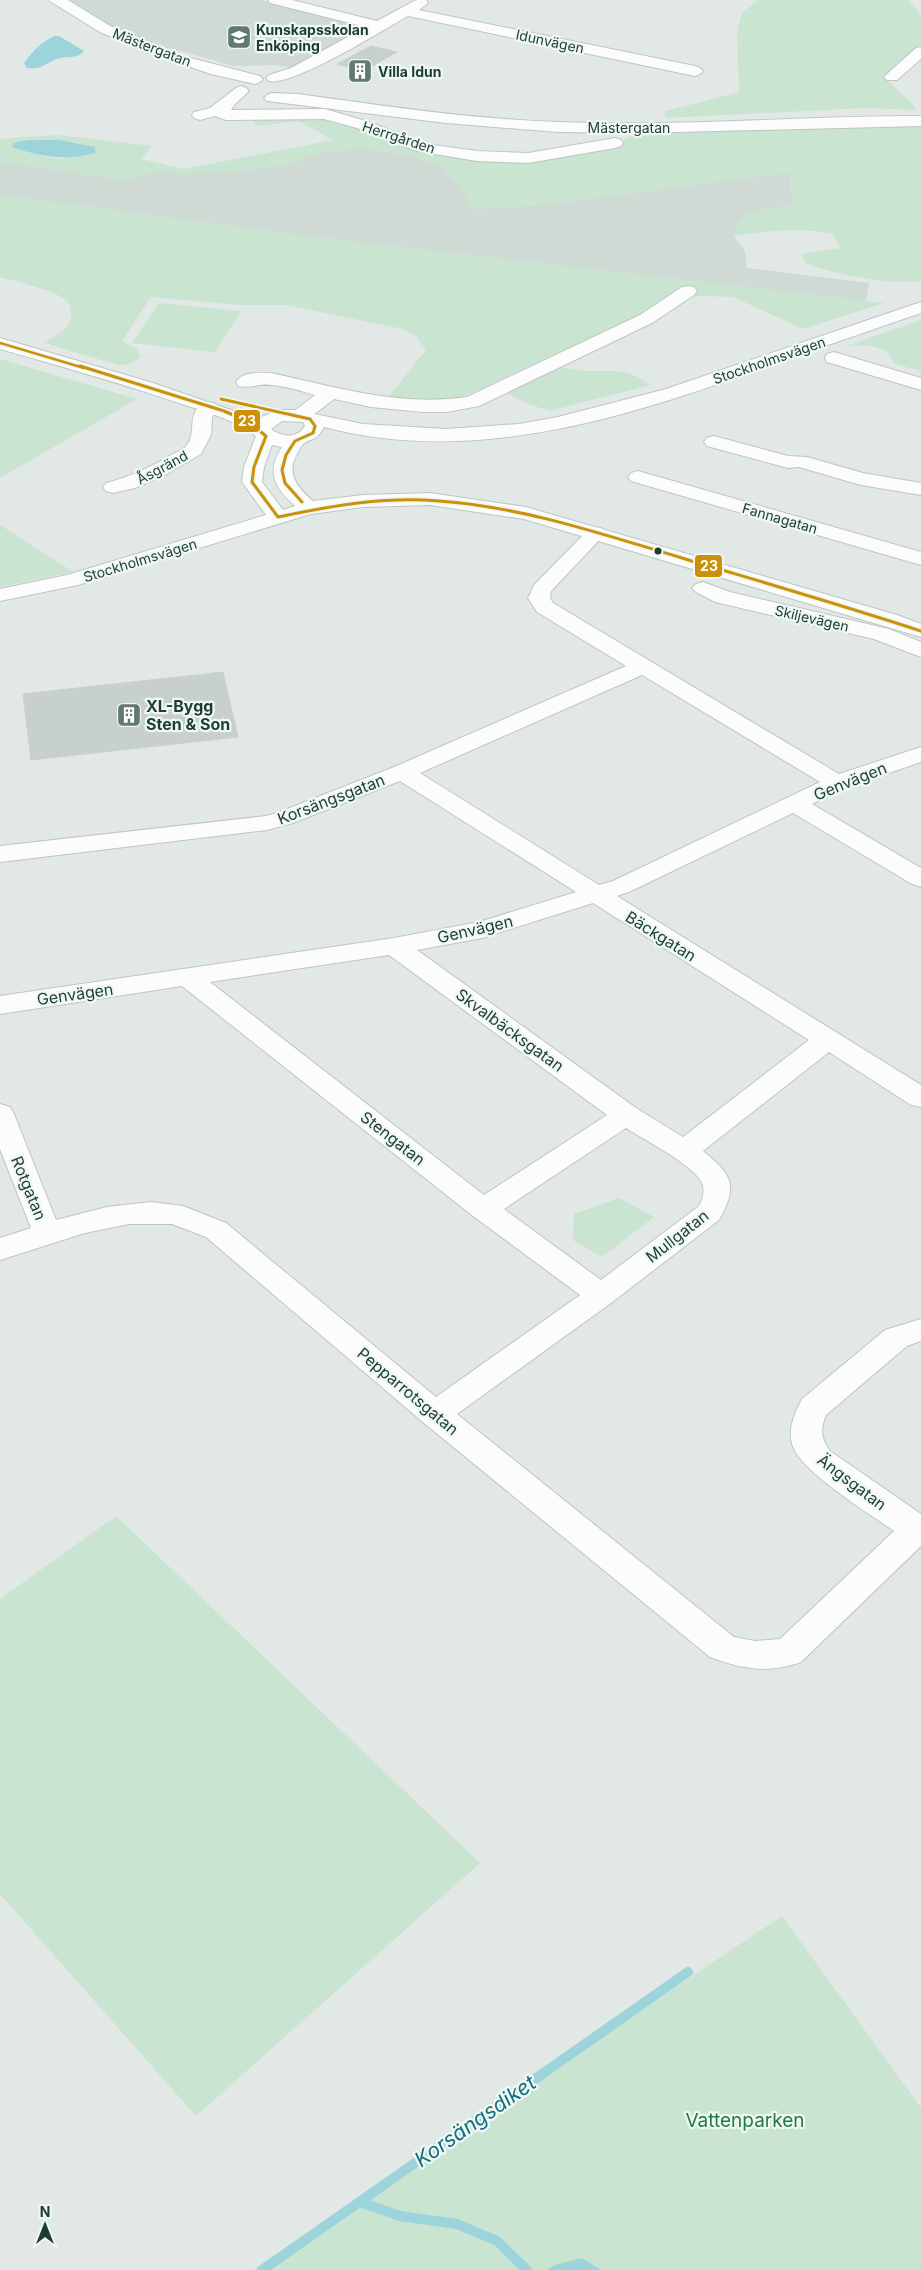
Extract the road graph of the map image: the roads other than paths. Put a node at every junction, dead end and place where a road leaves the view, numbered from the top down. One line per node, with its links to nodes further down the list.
1 (54, 0): 9 (street, Mästergatan); 11 (street, Mästergatan)
2 (276, 0): 5 (street)
3 (426, 0): 4 (street)
4 (405, 11): 5 (street); 7 (street, Idunvägen)
5 (378, 26): 10 (street)
6 (921, 51): 8 (street)
7 (695, 71)
8 (892, 77)
9 (255, 79): 10 (street, Mästergatan); 11 (street, Mästergatan)
10 (293, 82): 11 (street); 12 (street, Mästergatan)
11 (253, 94): 12 (street, Mästergatan); 13 (street)
12 (337, 104): 15 (street, Mästergatan)
13 (226, 105): 14 (street); 16 (street, Herrgården)
14 (200, 115)
15 (921, 121)
16 (615, 143)
17 (688, 291): 24 (street)
18 (921, 307): 26 (street, Stockholmsvägen)
19 (0, 343): 21 (street)
20 (834, 358): 23 (street)
21 (124, 378): 25 (street, Stockholmsvägen); 27 (street, Stockholmsvägen)
22 (245, 382): 24 (street)
23 (921, 384)
24 (331, 392): 27 (street)
25 (209, 408): 28 (street, Stockholmsvägen); 32 (street, Åsgränd)
26 (616, 410): 27 (street, Stockholmsvägen); 29 (street, Stockholmsvägen)
27 (298, 417): 28 (street); 29 (street)
28 (264, 433): 29 (street, Stockholmsvägen); 35 (street)
29 (300, 440): 34 (street)
30 (714, 442): 33 (street)
31 (638, 477): 37 (street, Fannagatan)
32 (113, 487)
33 (921, 489)
34 (309, 508): 35 (street, Stockholmsvägen); 36 (street, Stockholmsvägen)
35 (278, 517): 39 (street, Stockholmsvägen)
36 (596, 533): 40 (street, Stockholmsvägen); 42 (street)
37 (921, 560)
38 (702, 588): 41 (street, Skiljevägen)
39 (0, 595)
40 (921, 631)
41 (921, 650)
42 (642, 666): 44 (street, Korsängsgatan); 45 (street)
43 (921, 754): 45 (street, Genvägen)
44 (402, 772): 47 (street, Korsängsgatan); 49 (street, Bäckgatan)
45 (838, 783): 46 (street, Genvägen)
46 (795, 804): 48 (street); 49 (street, Genvägen)
47 (0, 854)
48 (921, 879)
49 (596, 896): 50 (street, Genvägen); 53 (street, Bäckgatan)
50 (394, 946): 51 (street, Genvägen); 56 (street, Skvalbäcksgatan)
51 (188, 978): 52 (street, Genvägen); 58 (street, Stengatan)
52 (0, 1006)
53 (827, 1040): 54 (street, Bäckgatan); 57 (street)
54 (921, 1098)
55 (0, 1114): 59 (street, Rotgatan)
56 (626, 1115): 57 (street, Skvalbäcksgatan); 58 (street)
57 (684, 1151): 61 (street, Mullgatan)
58 (483, 1209): 61 (street, Stengatan)
59 (48, 1235): 60 (street, Pepparrotsgatan); 63 (street, Pepparrotsgatan)
60 (0, 1249)
61 (601, 1295): 63 (street, Mullgatan)
62 (921, 1330): 64 (street, Ängsgatan)
63 (435, 1414): 65 (street, Pepparrotsgatan)
64 (919, 1528): 65 (street, Ängsgatan)
65 (789, 1652)

